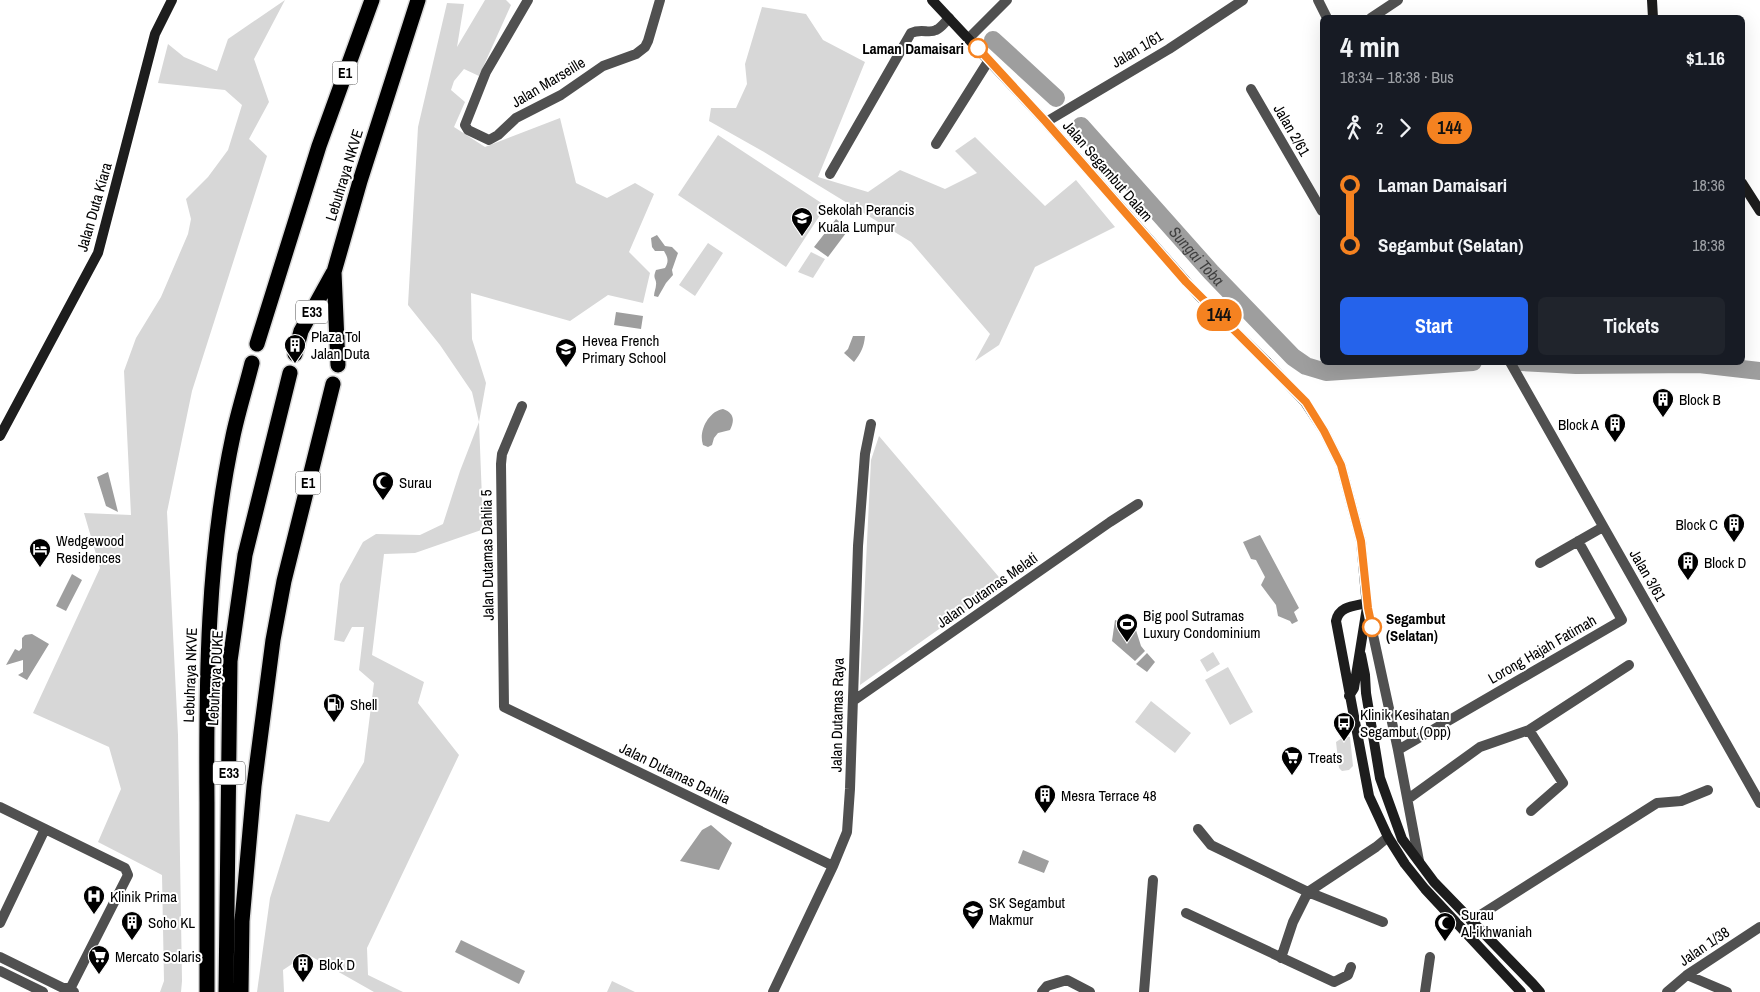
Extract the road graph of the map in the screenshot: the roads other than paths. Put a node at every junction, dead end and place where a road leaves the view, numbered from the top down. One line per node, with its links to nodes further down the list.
1 (172, 0): 35 (street, Jalan Duta Kiara)
2 (372, 0): 26 (highway, Lebuhraya NKVE / E1)
3 (418, 0): 25 (highway, Lebuhraya NKVE)
4 (528, 0): 5 (street, Jalan Marseille)
5 (660, 0)
6 (932, 0): 15 (street, Jalan Segambut Dalam)
7 (1007, 0): 16 (street)
8 (1242, 0): 19 (street, Jalan 1/61)
9 (1318, 0): 12 (street)
10 (1398, 0): 13 (street)
11 (1652, 1): 14 (street)
12 (1326, 15)
13 (1376, 15)
14 (1653, 15)
15 (949, 18): 16 (street, Jalan Segambut Dalam); 21 (street)
16 (969, 38): 17 (street, Jalan Segambut Dalam)
17 (990, 60): 19 (street, Jalan Segambut Dalam); 20 (street)
18 (1251, 89): 23 (street, Jalan 2/61)
19 (1046, 122): 40 (street, Jalan Segambut Dalam)
20 (936, 144)
21 (830, 174)
22 (1745, 187): 24 (street)
23 (1320, 208)
24 (1760, 211)
25 (334, 272): 27 (highway, E33); 29 (highway, Lebuhraya NKVE)
26 (257, 344)
27 (295, 354)
28 (252, 363): 74 (highway, Lebuhraya NKVE)
29 (338, 365)
30 (1512, 365): 37 (street, Jalan 3/61)
31 (290, 373): 75 (highway, Lebuhraya DUKE / E33)
32 (333, 384): 76 (highway, E1)
33 (522, 406): 45 (street, Jalan Dutamas Dahlia 5)
34 (871, 424): 44 (street, Jalan Dutamas Raya)
35 (0, 436)
36 (1138, 504): 44 (street, Jalan Dutamas Melati)
37 (1603, 527): 38 (street); 50 (street, Jalan 3/61)
38 (1578, 541): 39 (street); 47 (street, Lorong Hajah Fatimah)
39 (1540, 563)
40 (1367, 605): 41 (street, Jalan Segambut Dalam); 43 (street); 47 (street)
41 (1360, 649): 43 (street, Jalan Segambut Dalam); 56 (street)
42 (1629, 665): 46 (street)
43 (1349, 696): 55 (street, Jalan Segambut Dalam)
44 (853, 701): 57 (street, Jalan Dutamas Raya)
45 (504, 707): 57 (street, Jalan Dutamas Dahlia)
46 (1528, 730): 49 (street); 52 (street)
47 (1398, 750): 49 (street)
48 (1708, 790): 61 (street)
49 (1408, 799): 56 (street)
50 (1760, 803)
51 (0, 807): 53 (street)
52 (1531, 811)
53 (45, 829): 63 (street); 72 (street)
54 (1198, 829): 59 (street)
55 (1388, 837): 59 (street); 82 (street, Jalan Segambut Dalam)
56 (1419, 860): 61 (street)
57 (833, 866): 77 (street, Jalan Dutamas Raya)
58 (1154, 880): 80 (street)
59 (1308, 892): 62 (street); 67 (street)
60 (1186, 913): 67 (street)
61 (1471, 921): 71 (street)
62 (1383, 922)
63 (0, 923)
64 (1760, 927): 70 (street, Jalan 1/38)
65 (0, 957): 72 (street)
66 (1430, 957): 81 (street)
67 (1281, 958): 68 (street)
68 (1351, 966)
69 (0, 971): 73 (street)
70 (1687, 975): 84 (street, Jalan 1/38); 85 (street)
71 (1536, 988): 83 (street)
72 (66, 990)
73 (43, 992)
74 (207, 992)
75 (226, 992)
76 (241, 992)
77 (774, 992)
78 (1042, 992): 79 (street)
79 (1090, 992)
80 (1144, 992)
81 (1425, 992)
82 (1521, 992)
83 (1544, 992)
84 (1667, 992)
85 (1728, 992)

